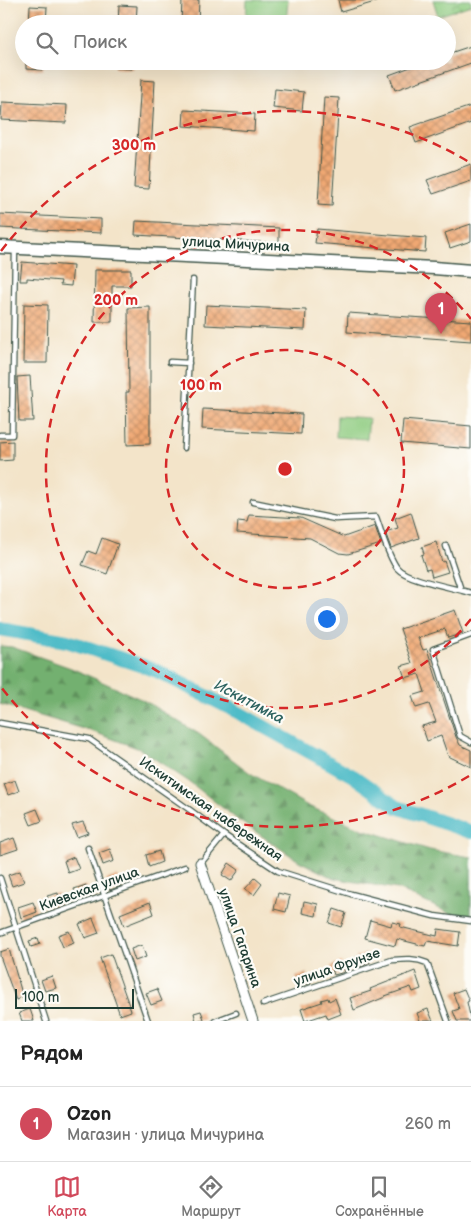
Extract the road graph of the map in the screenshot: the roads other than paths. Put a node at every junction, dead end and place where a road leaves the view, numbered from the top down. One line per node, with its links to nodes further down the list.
1 (0, 247): 2 (street, улица Мичурина)
2 (16, 248): 3 (street, улица Мичурина); 7 (lane)
3 (471, 271)
4 (192, 280): 6 (lane)
5 (170, 362): 6 (lane)
6 (188, 363): 8 (lane)
7 (0, 435)
8 (184, 448)
9 (253, 502): 11 (lane)
10 (446, 546): 11 (lane)
11 (462, 590): 12 (lane)
12 (471, 593)
13 (471, 635): 15 (lane)
14 (0, 723): 16 (lane, Искитимская набережная)
15 (471, 742)
16 (224, 835): 18 (lane); 22 (lane, Искитимская набережная)
17 (88, 848): 21 (lane)
18 (200, 863): 30 (street, улица Гагарина)
19 (185, 867): 21 (lane, Киевская улица)
20 (0, 878): 23 (lane)
21 (104, 896): 23 (lane, Киевская улица); 28 (lane)
22 (471, 921)
23 (16, 927): 24 (lane, Киевская улица); 27 (lane)
24 (0, 933)
25 (263, 1004): 31 (lane, улица Фрунзе)
26 (236, 1014): 29 (lane)
27 (46, 1021)
28 (148, 1021)
29 (215, 1021)
30 (253, 1021)
31 (448, 1021)

